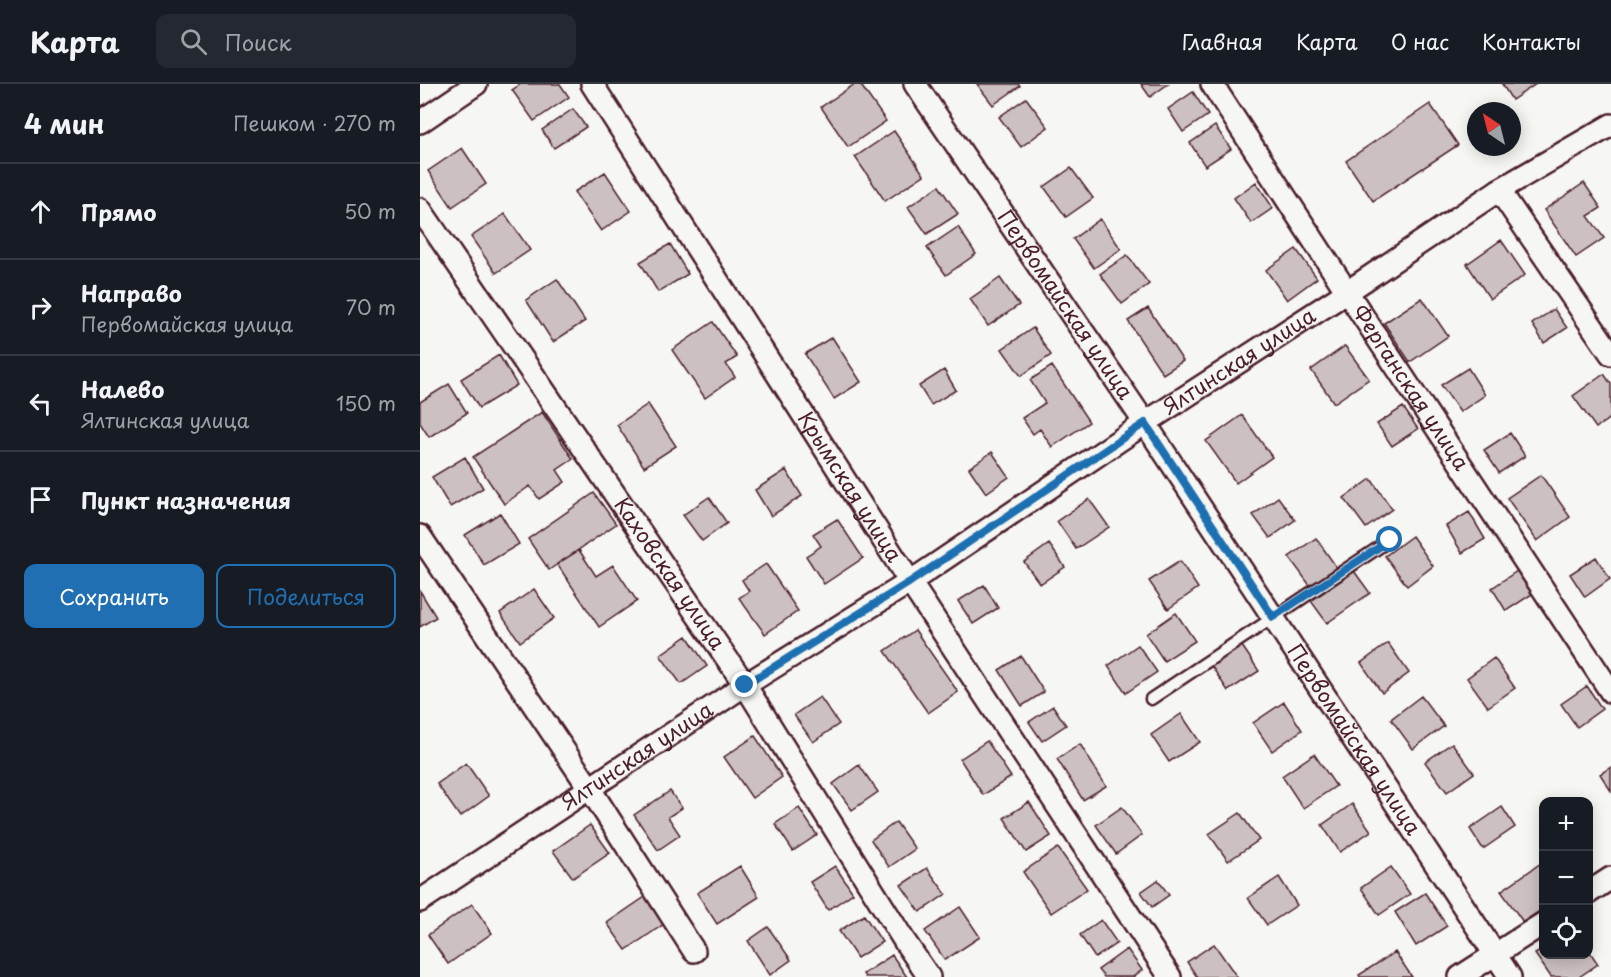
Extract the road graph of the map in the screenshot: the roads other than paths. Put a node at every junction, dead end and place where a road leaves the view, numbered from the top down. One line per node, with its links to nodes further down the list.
1 (476, 84): 5 (street)
2 (592, 84): 14 (street, Крымская улица)
3 (915, 84): 11 (street, Первомайская улица)
4 (1212, 84): 9 (street, Ферганская улица)
5 (420, 122)
6 (1611, 125): 7 (street, Ялтинская улица)
7 (1499, 190): 9 (street, Ялтинская улица); 10 (street)
8 (420, 209): 16 (street, Каховская улица)
9 (1347, 292): 11 (street, Ялтинская улица); 17 (street, Ферганская улица)
10 (1611, 354)
11 (1145, 423): 14 (street, Ялтинская улица); 15 (street, Первомайская улица)
12 (420, 536): 19 (street)
13 (1390, 540): 15 (lane)
14 (910, 582): 16 (street, Ялтинская улица); 27 (street, Крымская улица)
15 (1273, 617): 18 (lane); 25 (street, Первомайская улица)
16 (745, 685): 19 (street, Ялтинская улица); 26 (street, Каховская улица)
17 (1611, 692)
18 (1151, 699)
19 (590, 789): 22 (street, Ялтинская улица); 24 (street)
20 (1611, 878): 21 (street)
21 (1593, 890)
22 (420, 901)
23 (1539, 926): 25 (street)
24 (694, 951)
25 (1496, 954): 28 (street); 29 (street, Первомайская улица)
26 (929, 977)
27 (1170, 977)
28 (1460, 977)
29 (1510, 977)

